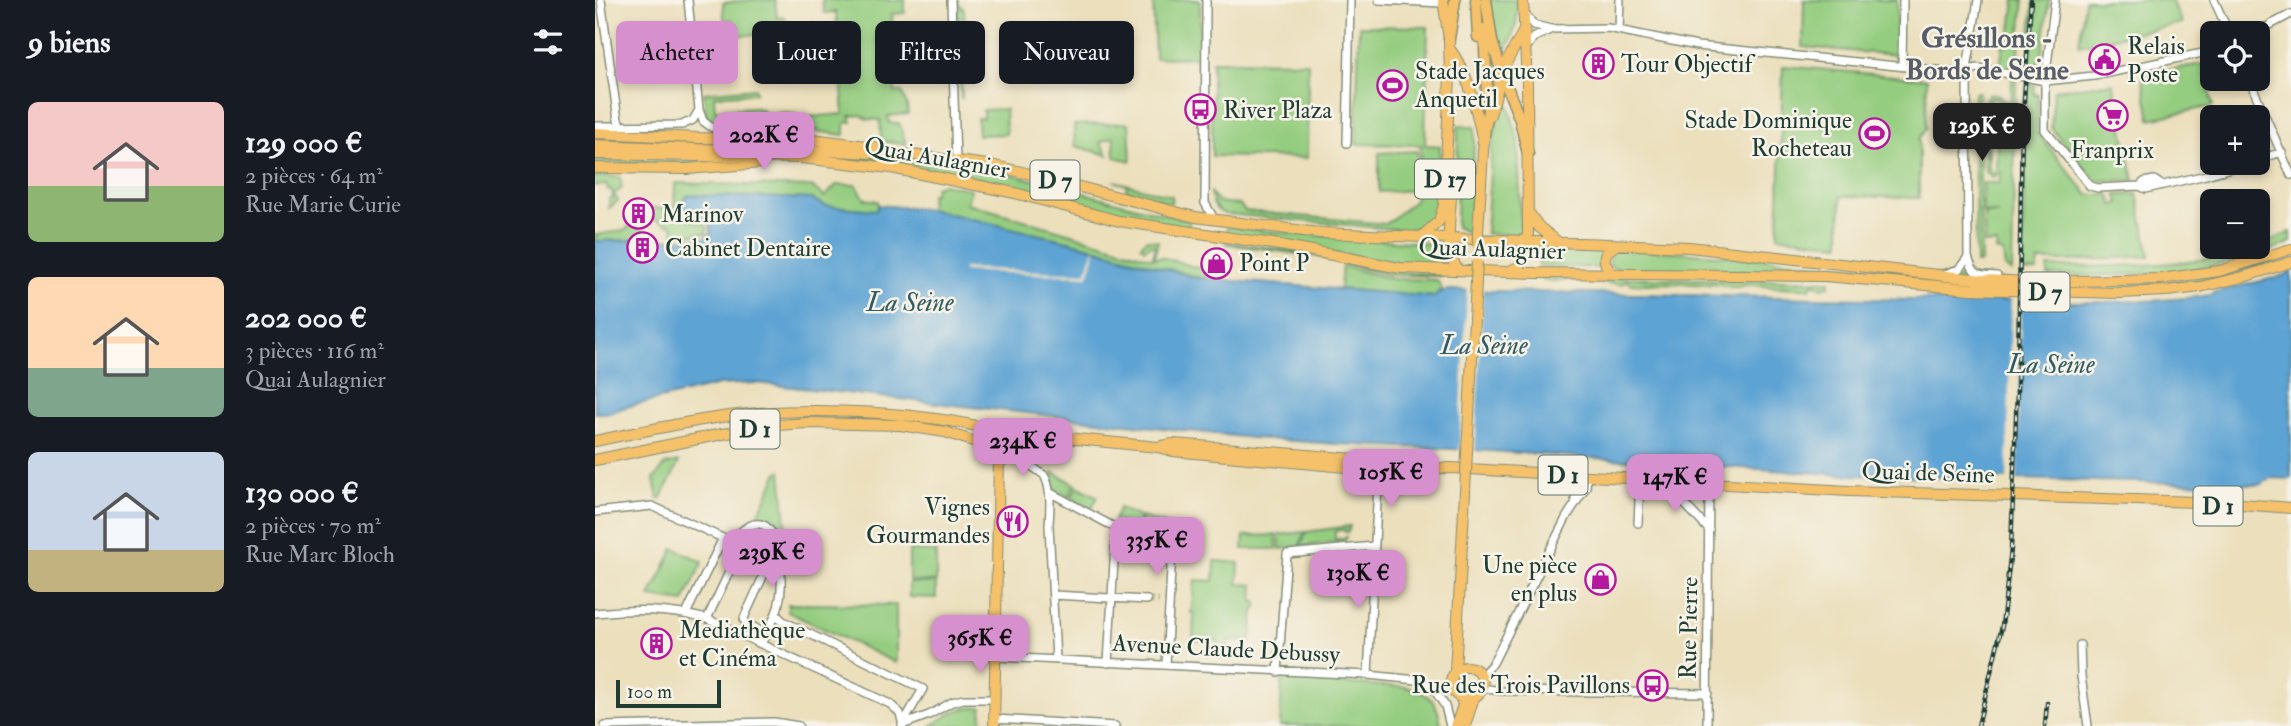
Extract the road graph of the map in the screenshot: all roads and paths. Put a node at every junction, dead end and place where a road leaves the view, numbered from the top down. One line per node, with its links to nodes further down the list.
1 (601, 0): 33 (street)
2 (688, 0): 31 (street)
3 (951, 0): 46 (street)
4 (1206, 0): 51 (street)
5 (1350, 0): 38 (street)
6 (1379, 0): 15 (street)
7 (1455, 0): 23 (highway)
8 (1476, 0): 37 (highway)
9 (1484, 0): 28 (highway); 37 (highway)
10 (1620, 0): 22 (street)
11 (1903, 0): 26 (street)
12 (1978, 0): 27 (street)
13 (2055, 0): 29 (street)
14 (2214, 0): 18 (street)
15 (1443, 1): 23 (main road, D 17)
16 (1523, 5): 20 (main road, D 17); 21 (street)
17 (2291, 14): 19 (street)
18 (2224, 21)
19 (2270, 25)
20 (1524, 28): 24 (main road, D 17); 28 (main road, D 17)
21 (1551, 29): 22 (street); 24 (street)
22 (1619, 30): 26 (street)
23 (1449, 43): 32 (main road, D 17); 37 (main road)
24 (1525, 51): 43 (main road, D 17)
25 (2200, 54): 29 (street)
26 (1902, 66): 27 (street)
27 (1967, 69): 29 (street); 62 (street)
28 (1502, 74): 37 (main road, D 17); 43 (highway)
29 (2045, 81): 49 (street)
30 (2254, 91): 41 (street)
31 (699, 110): 33 (street); 36 (street, Quai Aulagnier)
32 (1449, 112): 56 (main road, D 17); 57 (main road, D 17)
33 (621, 124): 34 (street)
34 (595, 125)
35 (595, 133): 40 (main road)
36 (771, 138): 40 (main road, Quai Aulagnier); 44 (main road, Quai Aulagnier)
37 (1483, 141): 110 (main road, D 17, bridge)
38 (1347, 143)
39 (595, 145): 40 (main road, D 7)
40 (697, 148): 42 (main road); 44 (main road, Quai Aulagnier / D 7); 47 (main road, Quai Aulagnier)
41 (2282, 152): 45 (street); 50 (street)
42 (595, 154)
43 (1528, 154): 52 (main road, D 17)
44 (912, 155): 46 (main road, Quai Aulagnier / D 7)
45 (2270, 156)
46 (956, 161): 53 (main road, Quai Aulagnier / D 7)
47 (832, 162): 48 (main road, D 7); 55 (main road, Quai Aulagnier / D 7)
48 (595, 168)
49 (2206, 175)
50 (2291, 175)
51 (1205, 203): 53 (street); 54 (street)
52 (1528, 211): 58 (main road, D 17); 59 (main road)
53 (1195, 217): 54 (main road, Quai Aulagnier / D 7); 55 (main road)
54 (1214, 219): 55 (main road); 56 (main road, Quai Aulagnier / D 7)
55 (1203, 235): 64 (main road, Quai Aulagnier / D 7)
56 (1421, 237): 57 (main road, Quai Aulagnier / D 7)
57 (1449, 238): 58 (main road, Quai Aulagnier / D 7); 64 (main road)
58 (1527, 241): 59 (main road, Quai Aulagnier / D 7); 65 (main road, D 17)
59 (1558, 242): 60 (main road, Quai Aulagnier / D 7)
60 (1615, 245): 66 (main road); 67 (main road, Quai Aulagnier / D 7)
61 (2291, 249): 68 (main road, Quai Aulagnier / D 7)
62 (1968, 257): 67 (street); 68 (street)
63 (2291, 262): 66 (main road, Quai Aulagnier / D 7)
64 (1458, 270): 65 (main road, Quai Aulagnier / D 7)
65 (1510, 271): 66 (main road, Quai Aulagnier / D 7)
66 (1611, 273)
67 (1941, 275): 68 (main road, Quai Aulagnier / D 7)
68 (2014, 281)
69 (991, 429): 70 (main road); 71 (main road); 72 (main road)
70 (1018, 436): 73 (main road); 74 (main road)
71 (595, 441)
72 (985, 446): 75 (main road, D 1); 76 (main road)
73 (1158, 447): 77 (main road, D 1); 77 (main road, D 1)
74 (1014, 454): 76 (main road); 82 (street)
75 (595, 460)
76 (999, 460): 106 (main road)
77 (1379, 466): 78 (main road, D 1); 93 (street)
78 (1583, 476): 79 (main road, D 1); 113 (street)
79 (1640, 479): 80 (main road, D 1); 87 (street)
80 (1675, 481): 81 (main road, Quai de Seine); 89 (street)
81 (1709, 484): 85 (main road, Quai de Seine / D 1); 89 (street, Rue Pierre)
82 (1049, 492): 83 (street); 84 (street)
83 (1060, 499): 84 (street); 88 (street)
84 (1050, 506): 94 (street)
85 (2291, 510)
86 (595, 512): 90 (street)
87 (1638, 523)
88 (1116, 528): 95 (street); 98 (street)
89 (1709, 530): 117 (street, Rue Pierre)
90 (723, 538): 91 (street); 100 (street)
91 (736, 538): 92 (street); 102 (street)
92 (778, 545): 101 (street); 103 (street)
93 (1374, 545): 111 (street); 112 (street)
94 (1053, 595): 95 (street); 107 (street)
95 (1112, 597): 96 (street); 108 (street)
96 (1147, 600)
97 (1159, 600): 98 (street)
98 (1169, 601): 109 (street)
99 (595, 613): 100 (street)
100 (686, 614): 102 (street)
101 (776, 614): 103 (street); 127 (street)
102 (707, 619): 104 (street)
103 (766, 634): 104 (street)
104 (761, 644): 127 (street)
105 (2080, 645): 133 (street)
106 (996, 657): 107 (street, Avenue Claude Debussy); 120 (main road)
107 (1056, 660): 108 (street, Avenue Claude Debussy)
108 (1108, 663): 109 (street, Avenue Claude Debussy)
109 (1166, 665): 111 (street, Avenue Claude Debussy)
110 (1460, 670): 113 (main road); 116 (main road)
111 (1278, 672): 112 (street, Avenue Claude Debussy)
112 (1369, 675): 114 (street, Avenue Claude Debussy)
113 (1482, 675): 115 (main road)
114 (1432, 688): 116 (street, Avenue Claude Debussy); 129 (street)
115 (1483, 688): 117 (street); 118 (main road)
116 (1452, 689): 119 (main road)
117 (1707, 693): 132 (street, Rue Pierre)
118 (1474, 697): 119 (main road); 131 (main road)
119 (1461, 698): 130 (main road)
120 (994, 699): 121 (main road); 127 (street)
121 (994, 723): 124 (street)
122 (670, 725): 123 (street); 125 (street)
123 (788, 725): 126 (street)
124 (1033, 725): 128 (street)
125 (605, 726)
126 (799, 726)
127 (901, 726)
128 (1115, 726)
129 (1450, 726)
130 (1456, 726)
131 (1465, 726)
132 (1707, 726)
133 (2088, 726)

